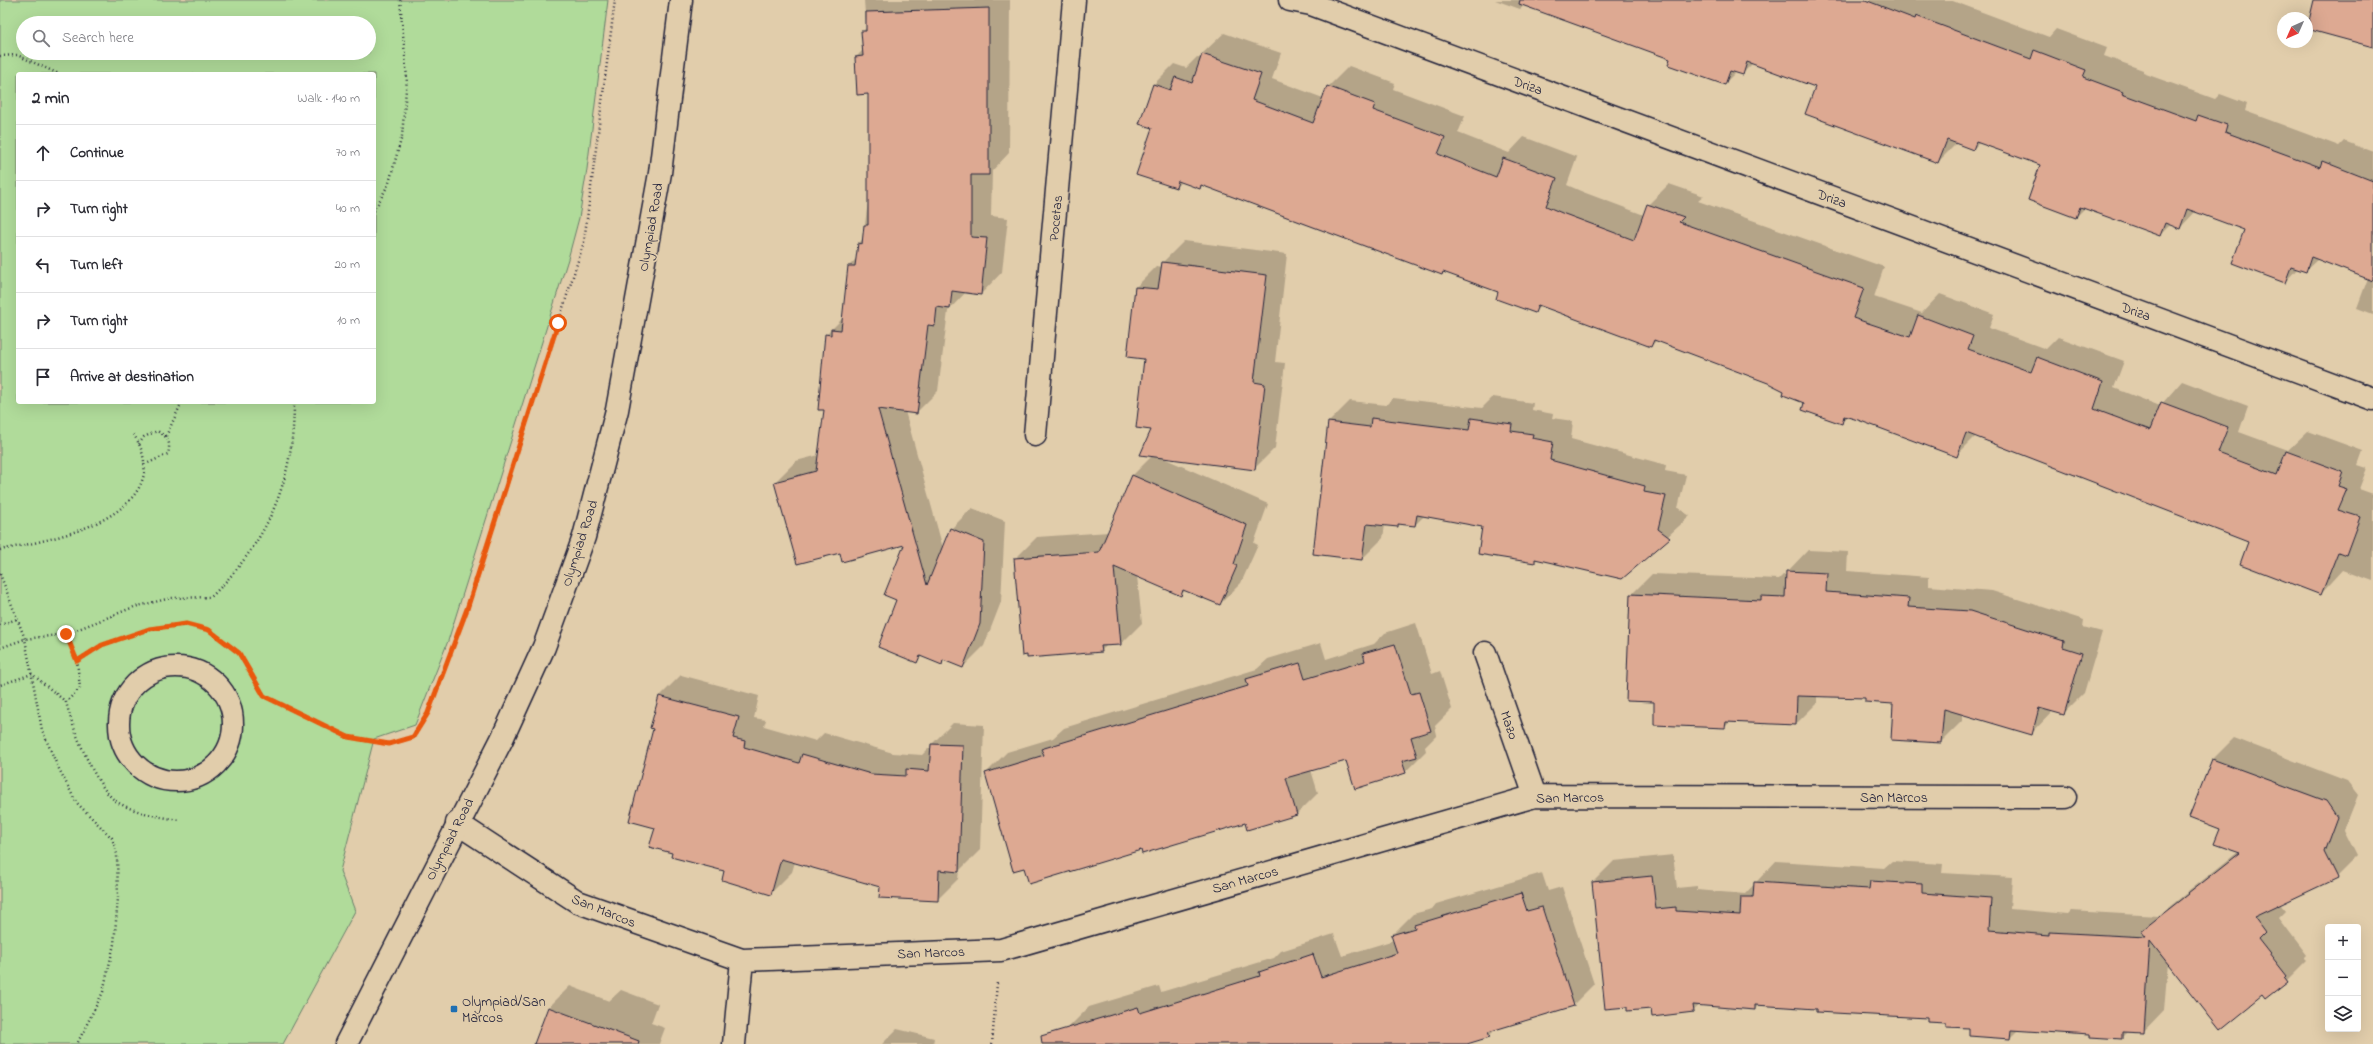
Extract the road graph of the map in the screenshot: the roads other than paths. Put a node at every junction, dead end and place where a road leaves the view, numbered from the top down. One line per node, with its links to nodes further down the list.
1 (681, 0): 10 (street, Olympiad Road)
2 (1074, 0): 5 (street, Pocetas)
3 (1290, 0): 4 (street, Driza)
4 (2373, 399)
5 (1036, 435)
6 (1485, 653): 8 (street, Mazo)
7 (195, 778): 7 (lane)
8 (1535, 796): 9 (street, San Marcos); 11 (street, San Marcos)
9 (2065, 797)
10 (457, 823): 11 (street, San Marcos); 12 (street, Olympiad Road)
11 (742, 960): 13 (street)
12 (346, 1044)
13 (734, 1044)

